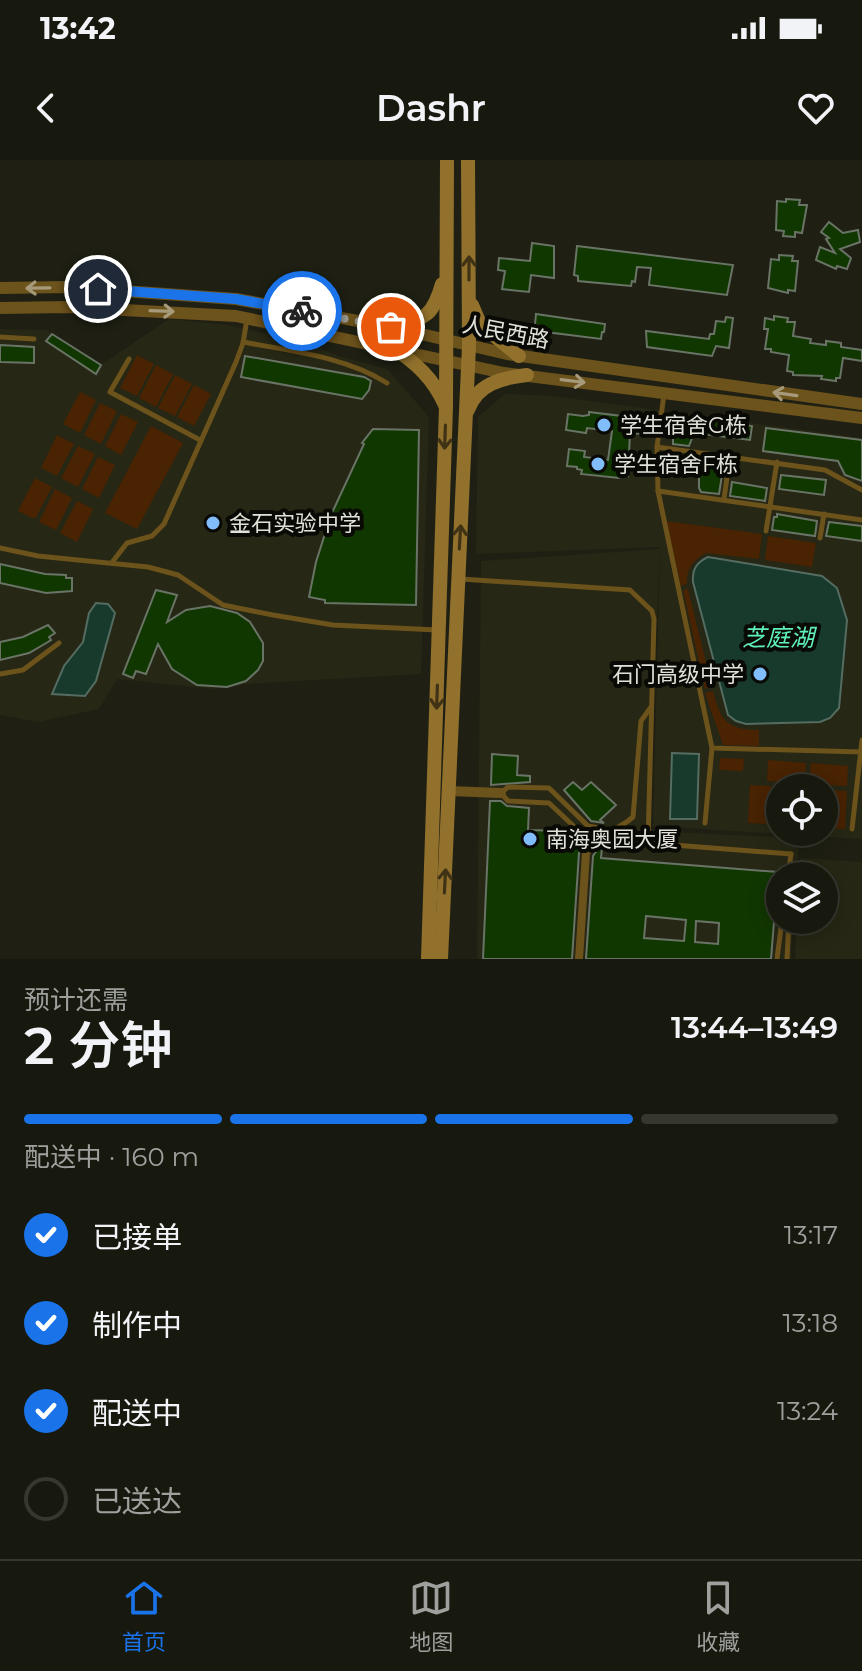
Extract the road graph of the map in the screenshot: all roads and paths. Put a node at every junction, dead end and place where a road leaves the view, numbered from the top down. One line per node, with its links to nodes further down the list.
1 (447, 160): 3 (main road)
2 (468, 160): 5 (main road, one-way to 2)
3 (447, 264): 8 (main road); 11 (main road)
4 (0, 288): 8 (street, 人民西路, one-way to 4)
5 (469, 296): 13 (main road); 15 (main road)
6 (0, 308): 7 (street, one-way to 7)
7 (248, 318): 12 (lane); 14 (street)
8 (391, 327): 11 (street, 人民西路)
9 (0, 337): 10 (lane)
10 (34, 339)
11 (447, 341): 13 (street, 人民西路); 17 (main road)
12 (243, 342): 20 (lane); 26 (lane)
13 (469, 346): 15 (street, 人民西路); 18 (main road)
14 (392, 347): 17 (street); 23 (main road)
15 (519, 356): 22 (street, 人民西路, one-way to 15)
16 (129, 359): 26 (lane)
17 (447, 359): 18 (street); 23 (main road)
18 (469, 365): 19 (street); 24 (main road)
19 (527, 375): 21 (street, one-way to 21); 24 (main road)
20 (387, 383)
21 (664, 392): 25 (street); 27 (lane)
22 (862, 404)
23 (446, 407): 41 (main road, one-way to 41)
24 (466, 414): 40 (main road, one-way to 24)
25 (862, 418)
26 (200, 440): 39 (lane)
27 (657, 447): 28 (lane); 31 (lane)
28 (730, 456): 29 (lane); 32 (lane)
29 (777, 462): 30 (lane); 33 (lane)
30 (862, 490)
31 (658, 491): 32 (lane); 46 (lane)
32 (724, 499): 33 (lane)
33 (771, 507): 34 (lane); 36 (lane)
34 (824, 514): 35 (lane); 37 (lane)
35 (862, 520)
36 (766, 531)
37 (820, 538)
38 (0, 548): 39 (lane)
39 (113, 561): 41 (lane)
40 (458, 579): 44 (lane); 48 (main road)
41 (439, 630): 57 (main road, one-way to 57)
42 (59, 643): 43 (lane)
43 (0, 674)
44 (652, 707): 52 (lane); 53 (lane)
45 (862, 740): 47 (lane)
46 (712, 748): 47 (lane); 50 (lane)
47 (861, 752): 51 (lane)
48 (449, 791): 49 (street); 58 (main road, one-way to 48)
49 (501, 793): 52 (lane); 52 (lane)
50 (705, 823)
51 (852, 829)
52 (610, 830)
53 (648, 843): 54 (lane); 59 (street)
54 (790, 862)
55 (780, 934): 60 (lane)
56 (788, 934): 61 (lane)
57 (428, 959)
58 (441, 959)
59 (579, 959)
60 (777, 959)
61 (787, 959)

